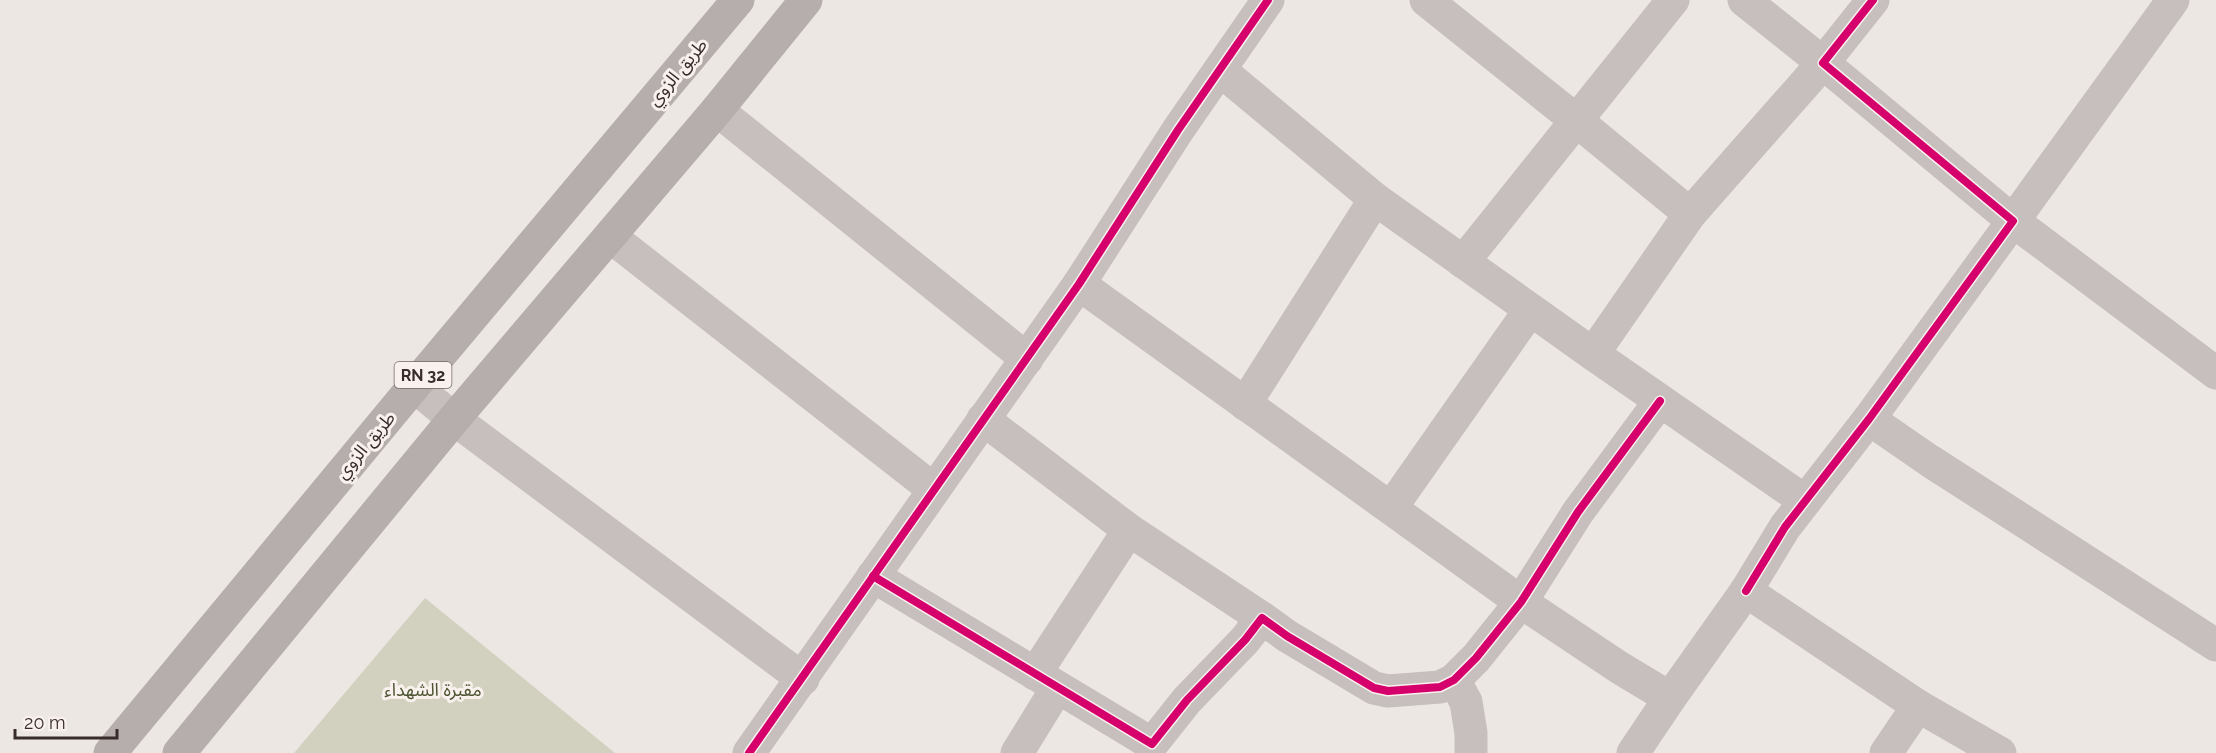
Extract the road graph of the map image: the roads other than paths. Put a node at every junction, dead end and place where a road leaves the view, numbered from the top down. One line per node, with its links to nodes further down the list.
1 (738, 0): 23 (main road, طريق الزوي / RN 32)
2 (806, 0): 11 (main road, RN 32)
3 (1268, 0): 10 (street)
4 (1673, 0): 12 (street)
5 (1744, 0): 9 (street)
6 (1873, 0): 9 (street)
7 (2173, 0): 15 (street)
8 (1448, 7): 12 (street)
9 (1823, 63): 14 (street); 15 (street)
10 (1220, 69): 13 (street); 18 (street)
11 (717, 110): 16 (main road, RN 32); 21 (street)
12 (1577, 120): 14 (street); 17 (street)
13 (1375, 199): 17 (street); 25 (street)
14 (1690, 214): 20 (street)
15 (2013, 221): 22 (street); 28 (street)
16 (611, 237): 26 (main road, RN 32); 29 (street)
17 (1463, 262): 19 (street)
18 (1079, 284): 21 (street); 25 (street)
19 (1530, 310): 20 (street); 31 (street)
20 (1593, 354): 24 (street)
21 (1027, 359): 27 (street)
22 (2216, 373)
23 (414, 386): 26 (street); 44 (main road, طريق الزوي / RN 32)
24 (1660, 401): 30 (street); 35 (street)
25 (1245, 404): 31 (street)
26 (454, 419): 38 (street); 45 (main road, RN 32)
27 (983, 419): 29 (street); 32 (street)
28 (1869, 419): 30 (street); 37 (street)
29 (933, 489): 33 (street)
30 (1805, 501): 34 (street)
31 (1391, 508): 35 (street)
32 (1129, 530): 36 (street); 40 (street)
33 (873, 576): 38 (street); 40 (street)
34 (1746, 591): 41 (street); 42 (street)
35 (1521, 602): 39 (street); 41 (street)
36 (1262, 618): 39 (street); 43 (street)
37 (2216, 645)
38 (803, 679): 46 (street)
39 (1454, 680): 48 (street)
40 (1046, 681): 43 (street); 47 (street)
41 (1670, 698): 49 (street)
42 (1918, 706): 50 (street); 51 (street)
43 (1151, 749)
44 (110, 753)
45 (179, 753)
46 (749, 753)
47 (1017, 753)
48 (1471, 753)
49 (1633, 753)
50 (1886, 753)
51 (2000, 753)

